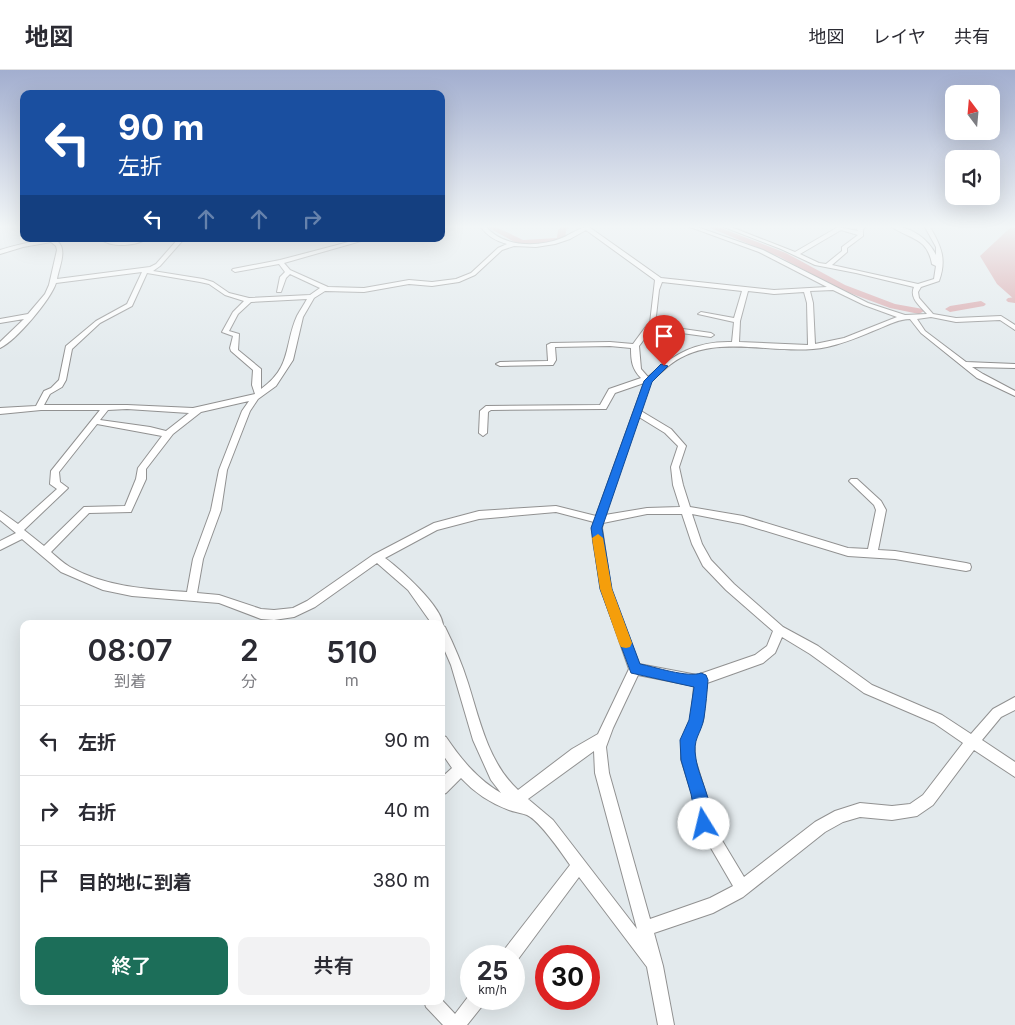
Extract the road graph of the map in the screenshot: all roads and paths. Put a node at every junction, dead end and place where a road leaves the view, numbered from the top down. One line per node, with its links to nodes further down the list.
1 (145, 271): 41 (street)
2 (55, 272): 12 (street)
3 (140, 272): 12 (street)
4 (149, 272): 20 (street)
5 (289, 272): 15 (street); 18 (street)
6 (476, 272): 15 (street)
7 (650, 272): 11 (street)
8 (803, 272): 14 (street)
9 (852, 272): 13 (street)
10 (938, 272): 13 (street)
11 (658, 280): 16 (street); 27 (street)
12 (53, 281): 23 (street)
13 (918, 286): 22 (street)
14 (836, 288): 17 (street); 24 (street)
15 (323, 289): 19 (street)
16 (745, 290): 17 (street); 25 (street)
17 (807, 290): 33 (street)
18 (279, 291)
19 (312, 297): 20 (street); 39 (street)
20 (249, 300): 39 (street)
21 (701, 314): 25 (street)
22 (930, 314): 24 (street); 28 (street)
23 (31, 316): 26 (street); 31 (street)
24 (909, 317): 33 (street); 35 (street)
25 (737, 321): 30 (street)
26 (0, 322)
27 (649, 326): 29 (street); 32 (street)
28 (1015, 328)
29 (711, 334)
30 (735, 344): 33 (street); 37 (street)
31 (0, 346)
32 (635, 346): 34 (street); 37 (street)
33 (812, 347)
34 (500, 364)
35 (965, 364): 36 (street); 38 (street)
36 (1015, 366)
37 (647, 380): 44 (street); 46 (street)
38 (1015, 394)
39 (257, 396): 42 (street); 58 (street)
40 (106, 407): 41 (street); 42 (street); 45 (street)
41 (39, 408): 43 (street)
42 (198, 410): 47 (street)
43 (0, 411)
44 (637, 412): 49 (street); 51 (street)
45 (94, 421): 47 (street); 52 (street)
46 (483, 433)
47 (168, 435): 54 (street)
48 (854, 481): 55 (street)
49 (687, 510): 51 (street); 55 (street); 60 (street)
50 (0, 515): 52 (street)
51 (599, 520): 56 (street); 62 (street)
52 (20, 532): 53 (street); 54 (street)
53 (0, 546)
54 (45, 552): 58 (street)
55 (872, 553): 57 (street)
56 (377, 558): 58 (street); 59 (street)
57 (966, 567)
58 (191, 597)
59 (435, 620)
60 (779, 630): 63 (street); 66 (street)
61 (445, 640): 71 (street)
62 (636, 669): 63 (street); 65 (street)
63 (701, 680): 73 (street)
64 (1015, 702): 66 (street)
65 (603, 738): 71 (street); 74 (street)
66 (973, 741): 69 (street); 73 (street)
67 (445, 747): 68 (street)
68 (460, 769): 70 (street); 71 (street)
69 (1015, 770)
70 (445, 784)
71 (522, 804): 72 (street)
72 (579, 865): 75 (street); 76 (street)
73 (743, 889): 74 (street)
74 (645, 928): 76 (street)
75 (518, 945)
76 (655, 966): 80 (street)
77 (436, 1005): 79 (street)
78 (468, 1010): 79 (street)
79 (456, 1025)
80 (666, 1025)

